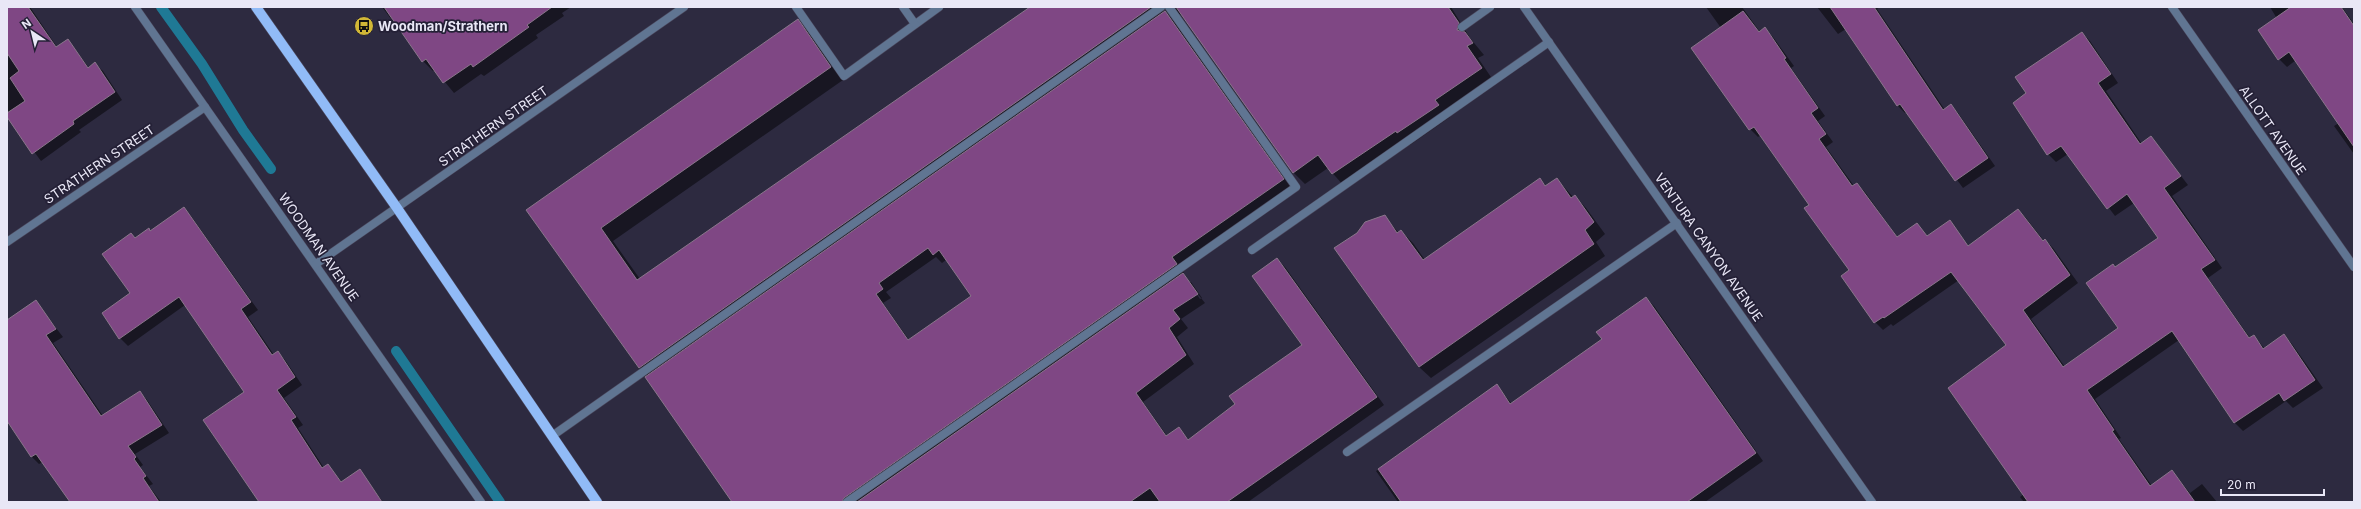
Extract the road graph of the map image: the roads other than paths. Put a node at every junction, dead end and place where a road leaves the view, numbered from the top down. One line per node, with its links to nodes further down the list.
1 (135, 7): 15 (street, WOODMAN AVENUE)
2 (256, 7): 16 (main road)
3 (684, 7): 16 (street, STRATHERN STREET)
4 (796, 7): 12 (street)
5 (903, 7): 12 (street)
6 (939, 7): 12 (street)
7 (1161, 7): 22 (street)
8 (1169, 7): 26 (street)
9 (1490, 7): 13 (street)
10 (1524, 7): 14 (street, VENTURA CANYON AVENUE)
11 (2172, 7): 21 (street, ALLOTT AVENUE)
12 (915, 24)
13 (1462, 27)
14 (1549, 42): 17 (street, VENTURA CANYON AVENUE); 19 (street)
15 (205, 107): 18 (street, STRATHERN STREET); 20 (street, WOODMAN AVENUE)
16 (397, 208): 20 (street, STRATHERN STREET); 22 (main road)
17 (1677, 223): 23 (street); 27 (street, VENTURA CANYON AVENUE)
18 (7, 242)
19 (1252, 250)
20 (316, 264): 24 (street, WOODMAN AVENUE)
21 (2354, 267)
22 (552, 436): 25 (main road)
23 (1347, 452)
24 (482, 502)
25 (597, 502)
26 (847, 502)
27 (1872, 502)

